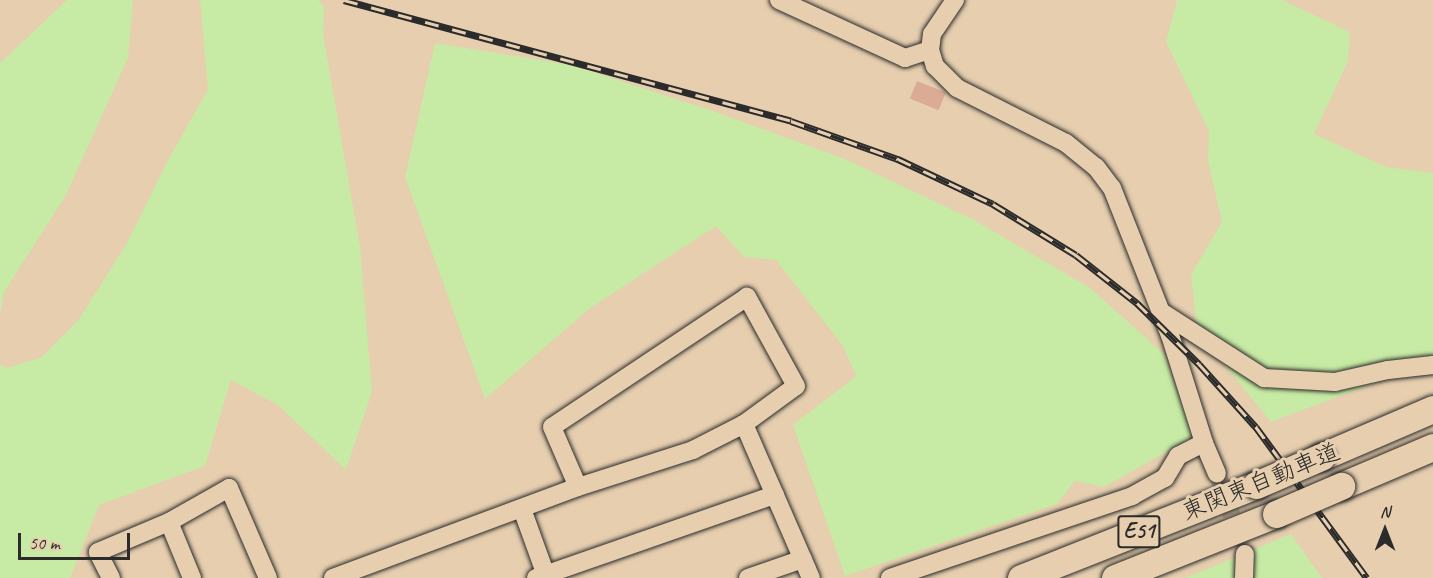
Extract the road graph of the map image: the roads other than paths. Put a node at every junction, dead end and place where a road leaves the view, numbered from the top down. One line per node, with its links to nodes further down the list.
1 (779, 0): 3 (street)
2 (955, 0): 3 (street)
3 (930, 50): 4 (street)
4 (1160, 311): 5 (street); 8 (street)
5 (1433, 365)
6 (1433, 410): 25 (highway, 東関東自動車道 / E51, bridge)
7 (744, 424): 11 (street); 11 (street); 12 (street)
8 (1204, 443): 10 (street); 24 (street)
9 (1433, 447): 26 (highway, 東関東自動車道 / E51, bridge)
10 (1217, 473)
11 (578, 487): 13 (street)
12 (775, 495): 16 (street); 17 (street)
13 (522, 509): 17 (street); 21 (street)
14 (169, 522): 18 (street); 19 (street); 20 (street)
15 (1245, 554): 27 (street)
16 (802, 559): 22 (street); 23 (street)
17 (543, 577)
18 (111, 578)
19 (192, 578)
20 (268, 578)
21 (333, 578)
22 (748, 578)
23 (811, 578)
24 (890, 578)
25 (1021, 578)
26 (1115, 578)
27 (1244, 578)

